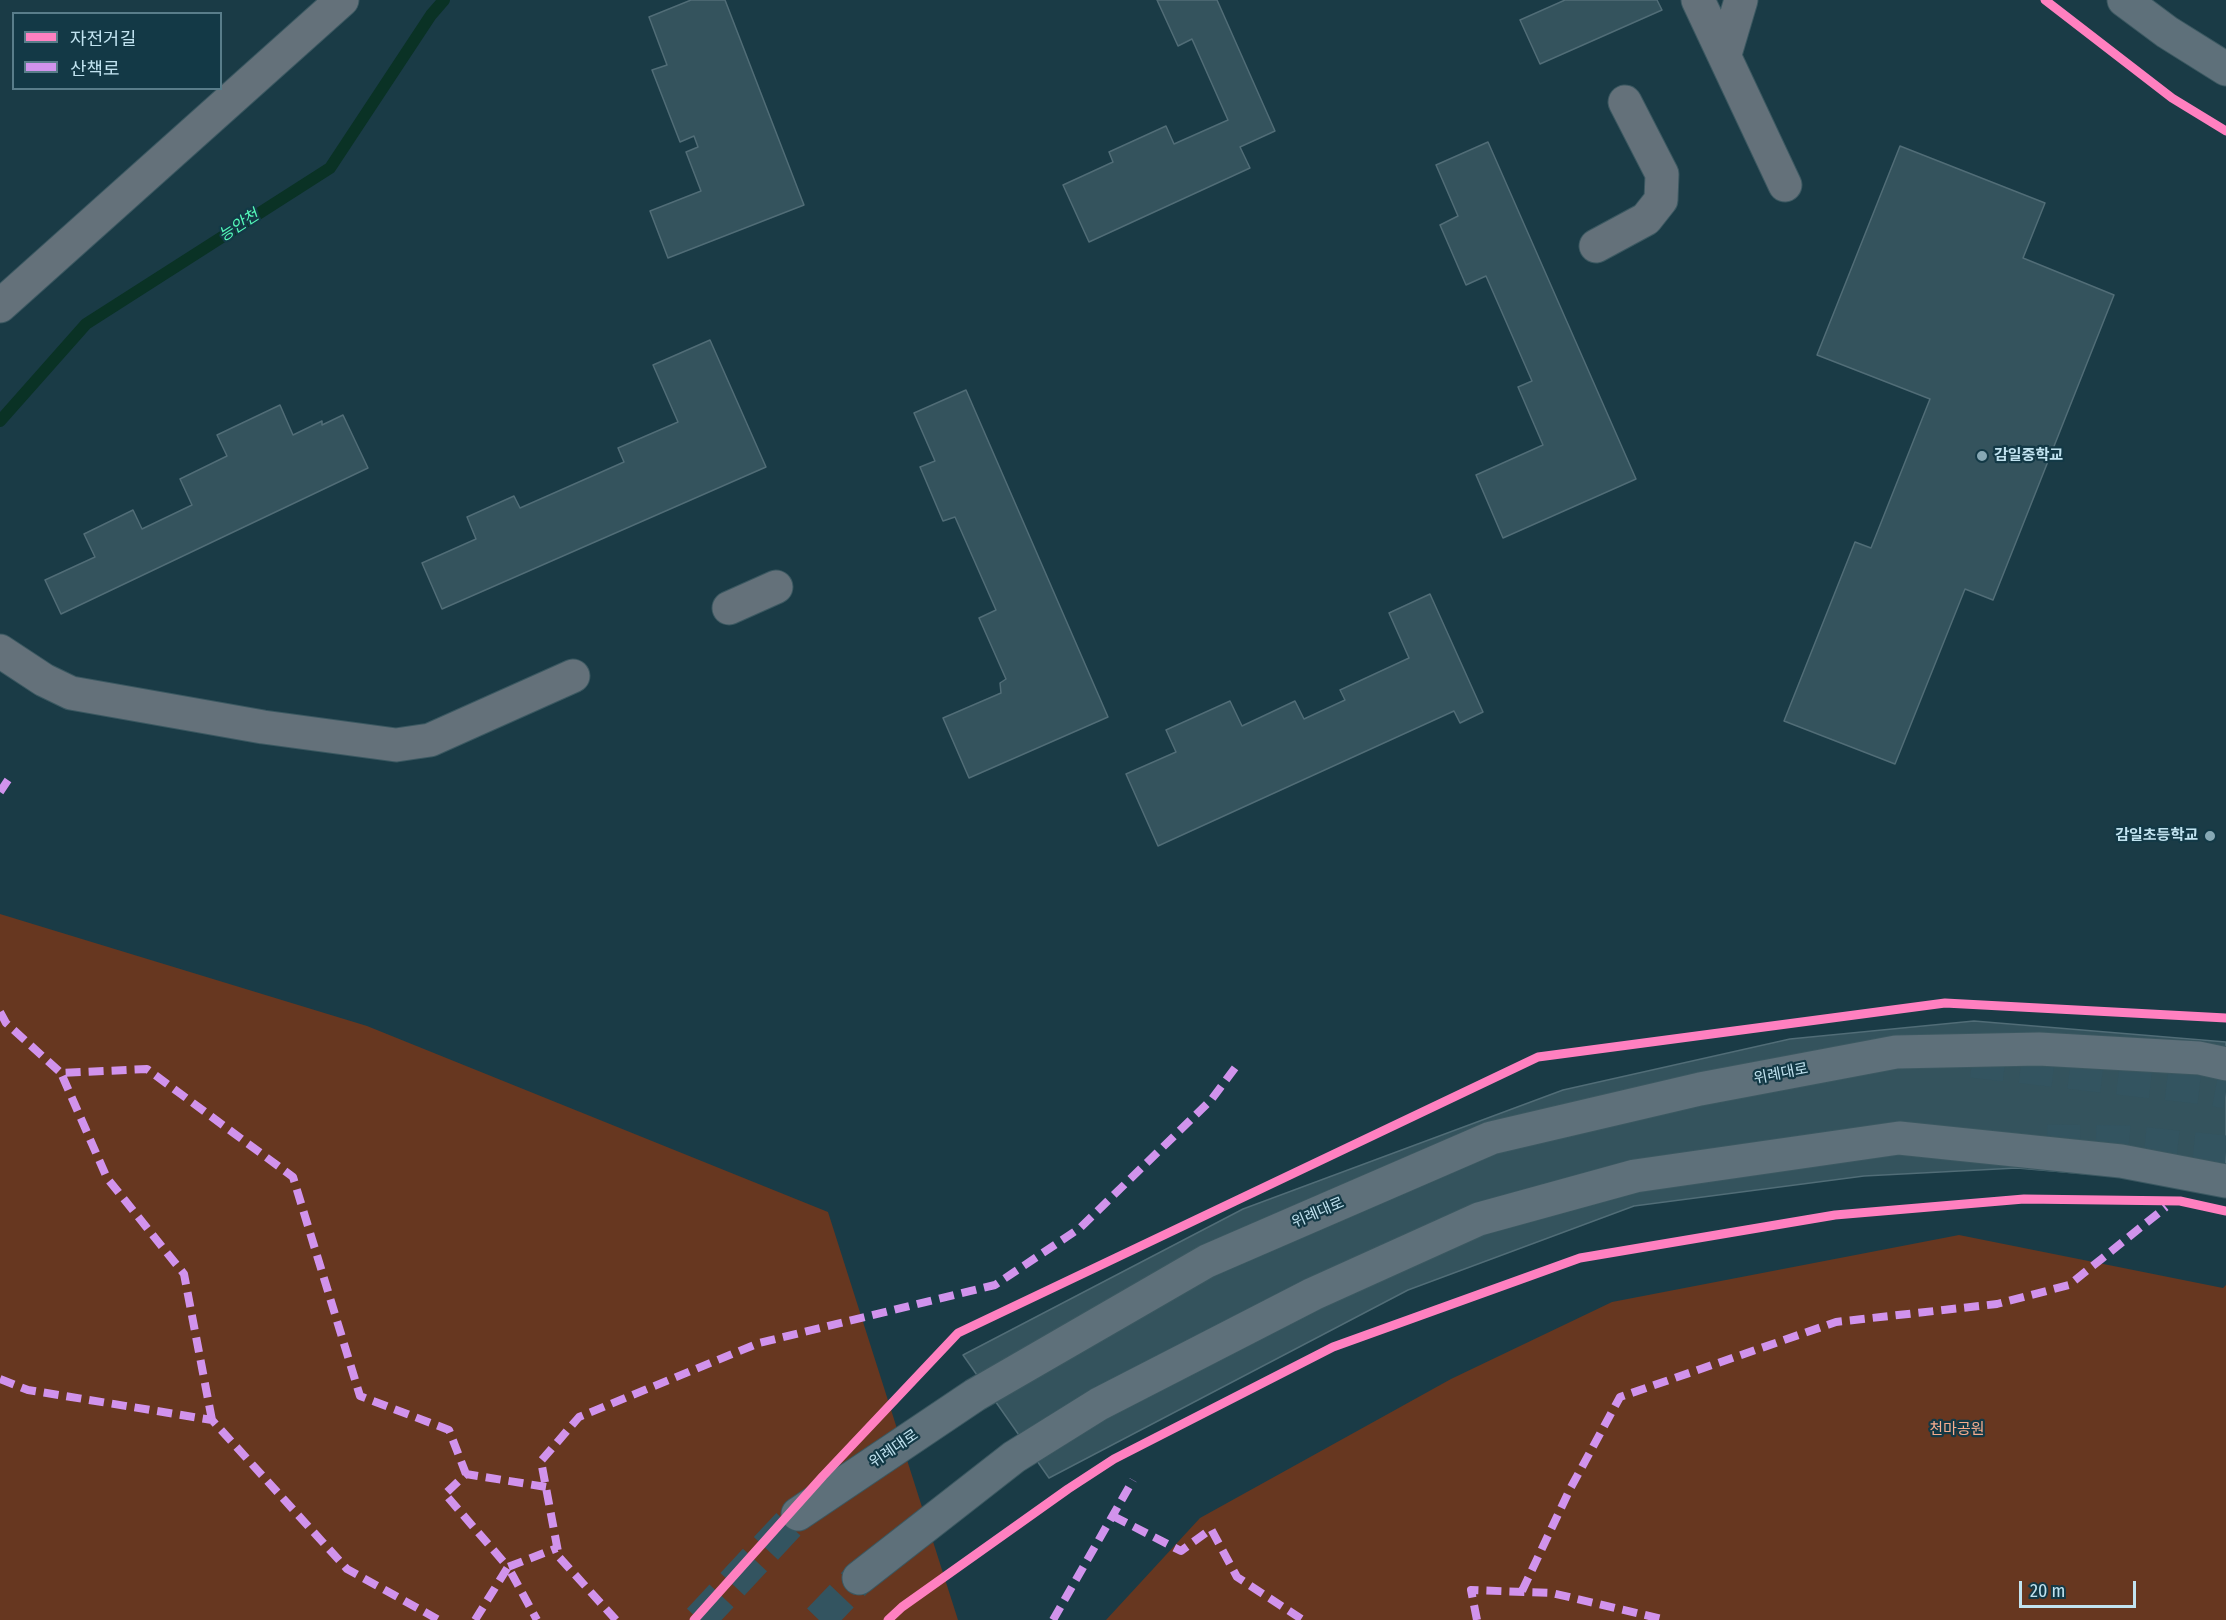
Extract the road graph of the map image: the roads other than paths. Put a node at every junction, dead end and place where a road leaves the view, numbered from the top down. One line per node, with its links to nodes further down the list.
1 (342, 0): 10 (street)
2 (1698, 0): 5 (street)
3 (1741, 0): 5 (street)
4 (2124, 0): 6 (main road)
5 (1725, 54): 8 (street)
6 (2226, 69)
7 (1625, 102): 9 (street)
8 (1785, 185)
9 (1596, 246)
10 (0, 306)
11 (776, 587): 12 (street)
12 (729, 608)
13 (0, 651): 14 (street)
14 (573, 676)
15 (2226, 1064): 17 (main road, 위례대로)
16 (2226, 1181): 18 (main road)
17 (798, 1514)
18 (859, 1578)

